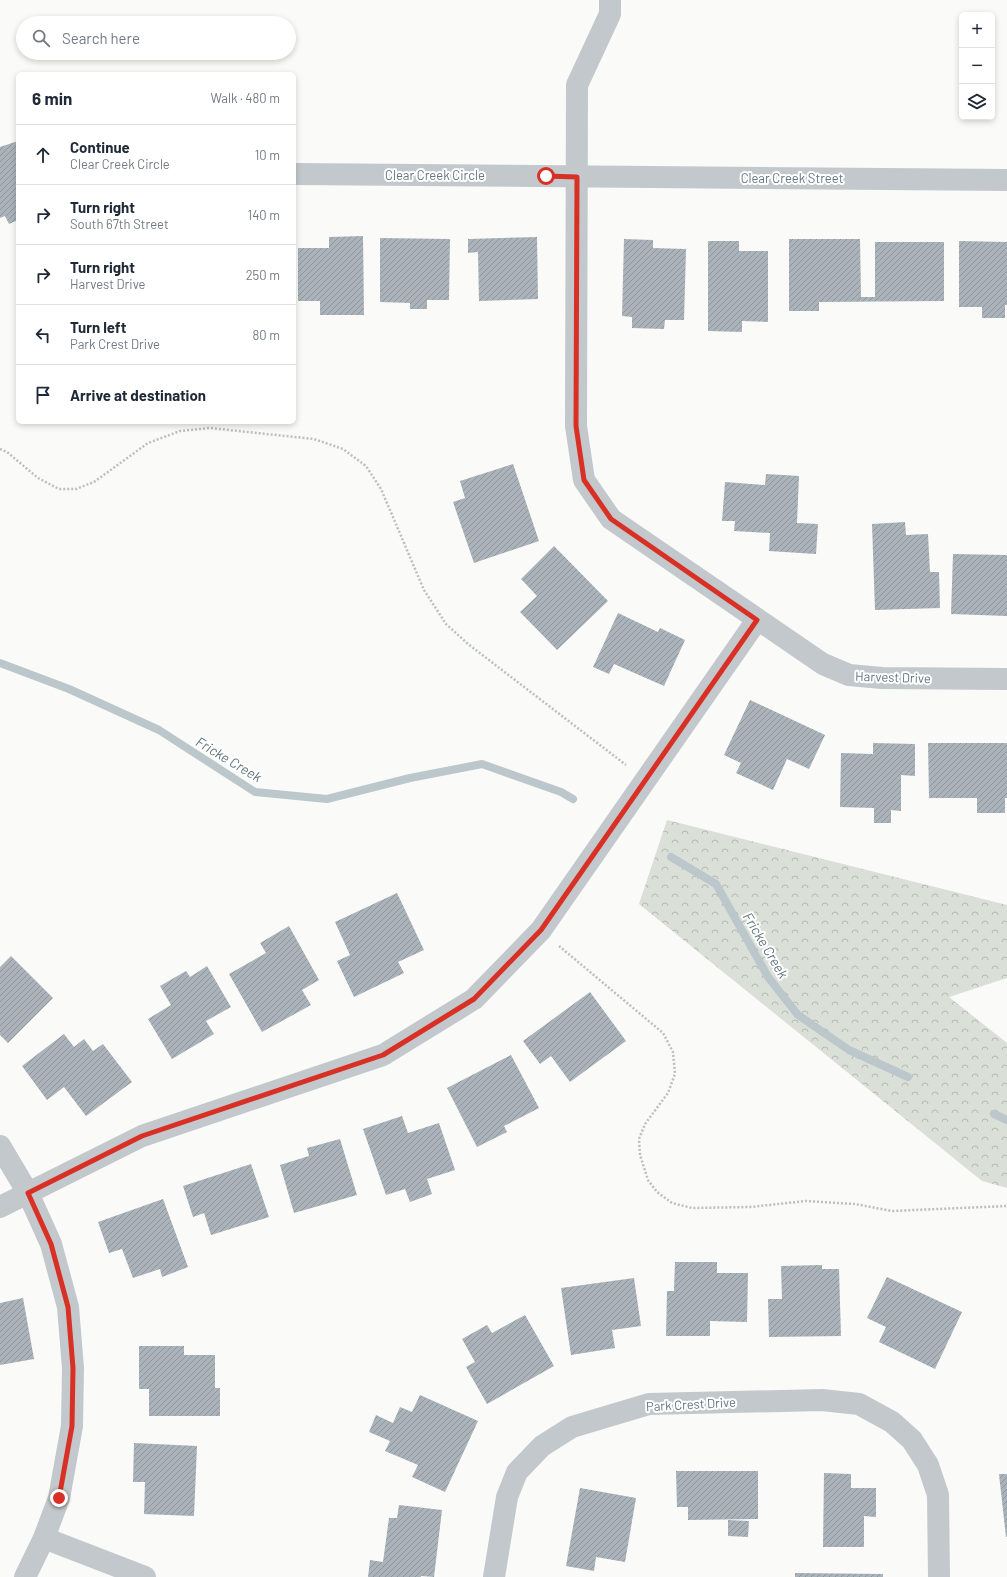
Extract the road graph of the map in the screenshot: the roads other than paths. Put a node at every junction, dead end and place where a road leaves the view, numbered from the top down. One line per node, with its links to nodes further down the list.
1 (610, 0): 3 (street, Harvest Drive)
2 (296, 174): 3 (street, Clear Creek Circle)
3 (577, 177): 4 (street, Clear Creek Street); 5 (street, Harvest Drive)
4 (1007, 180)
5 (757, 620): 6 (street, Harvest Drive); 8 (street)
6 (1007, 679)
7 (0, 1146): 8 (street)
8 (28, 1193): 9 (street); 10 (street)
9 (0, 1207)
10 (44, 1538): 11 (street); 12 (street)
11 (25, 1577)
12 (145, 1577)
13 (494, 1577): 14 (street, Park Crest Drive)
14 (939, 1577)

